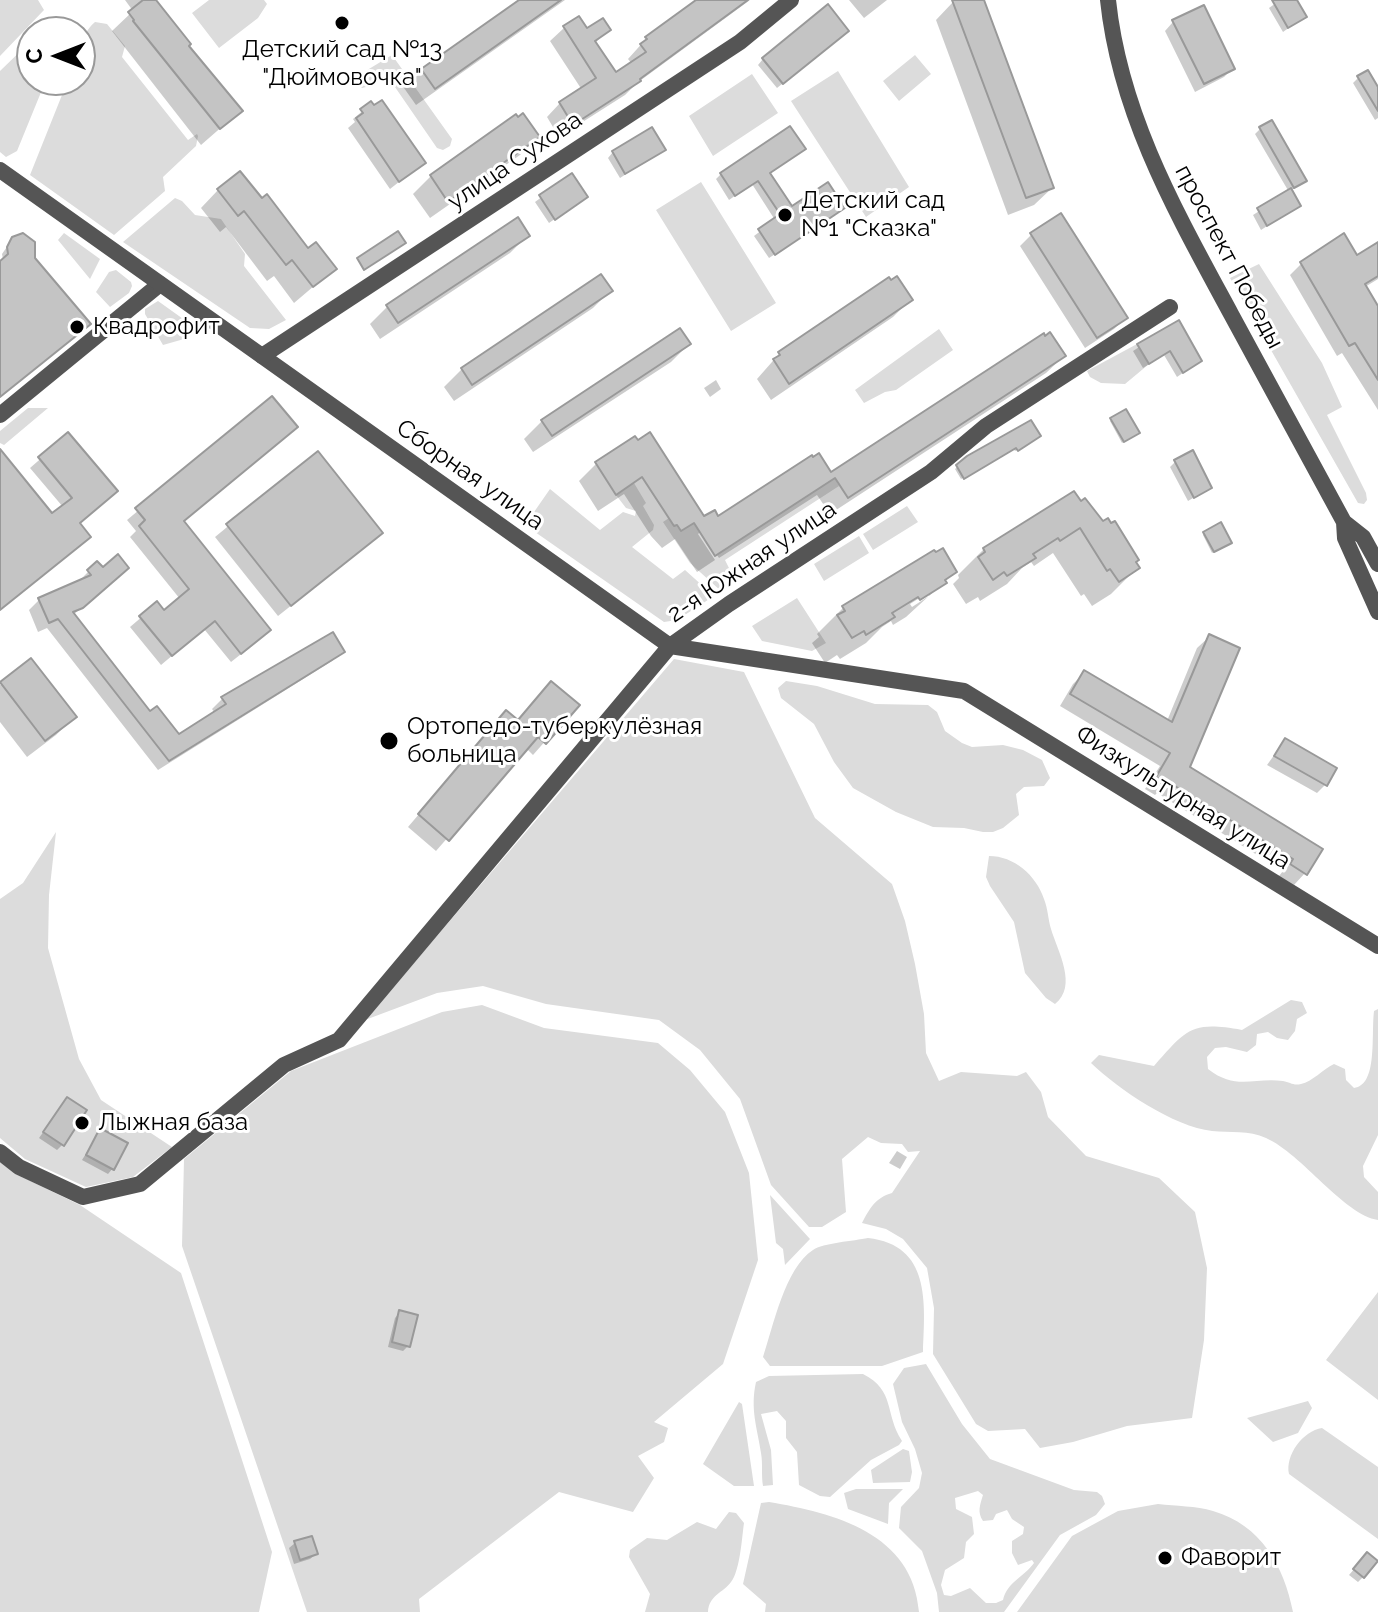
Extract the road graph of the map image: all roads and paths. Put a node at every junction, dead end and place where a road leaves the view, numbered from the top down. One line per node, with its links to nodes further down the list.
1 (791, 0): 6 (street, улица Сухова)
2 (1108, 0): 8 (street, проспект Победы)
3 (0, 170): 4 (street, Сборная улица)
4 (160, 284): 6 (street, Сборная улица); 7 (street)
5 (1170, 307): 11 (street, 2-я Южная улица)
6 (262, 356): 11 (street, Сборная улица)
7 (0, 415)
8 (1344, 522): 9 (street, проспект Победы); 10 (street, проспект Победы)
9 (1378, 564)
10 (1378, 612)
11 (670, 646): 12 (street, Сборная улица); 14 (street, 2-я Южная улица)
12 (964, 691): 13 (street, Физкультурная улица)
13 (1378, 946)
14 (0, 1152)

